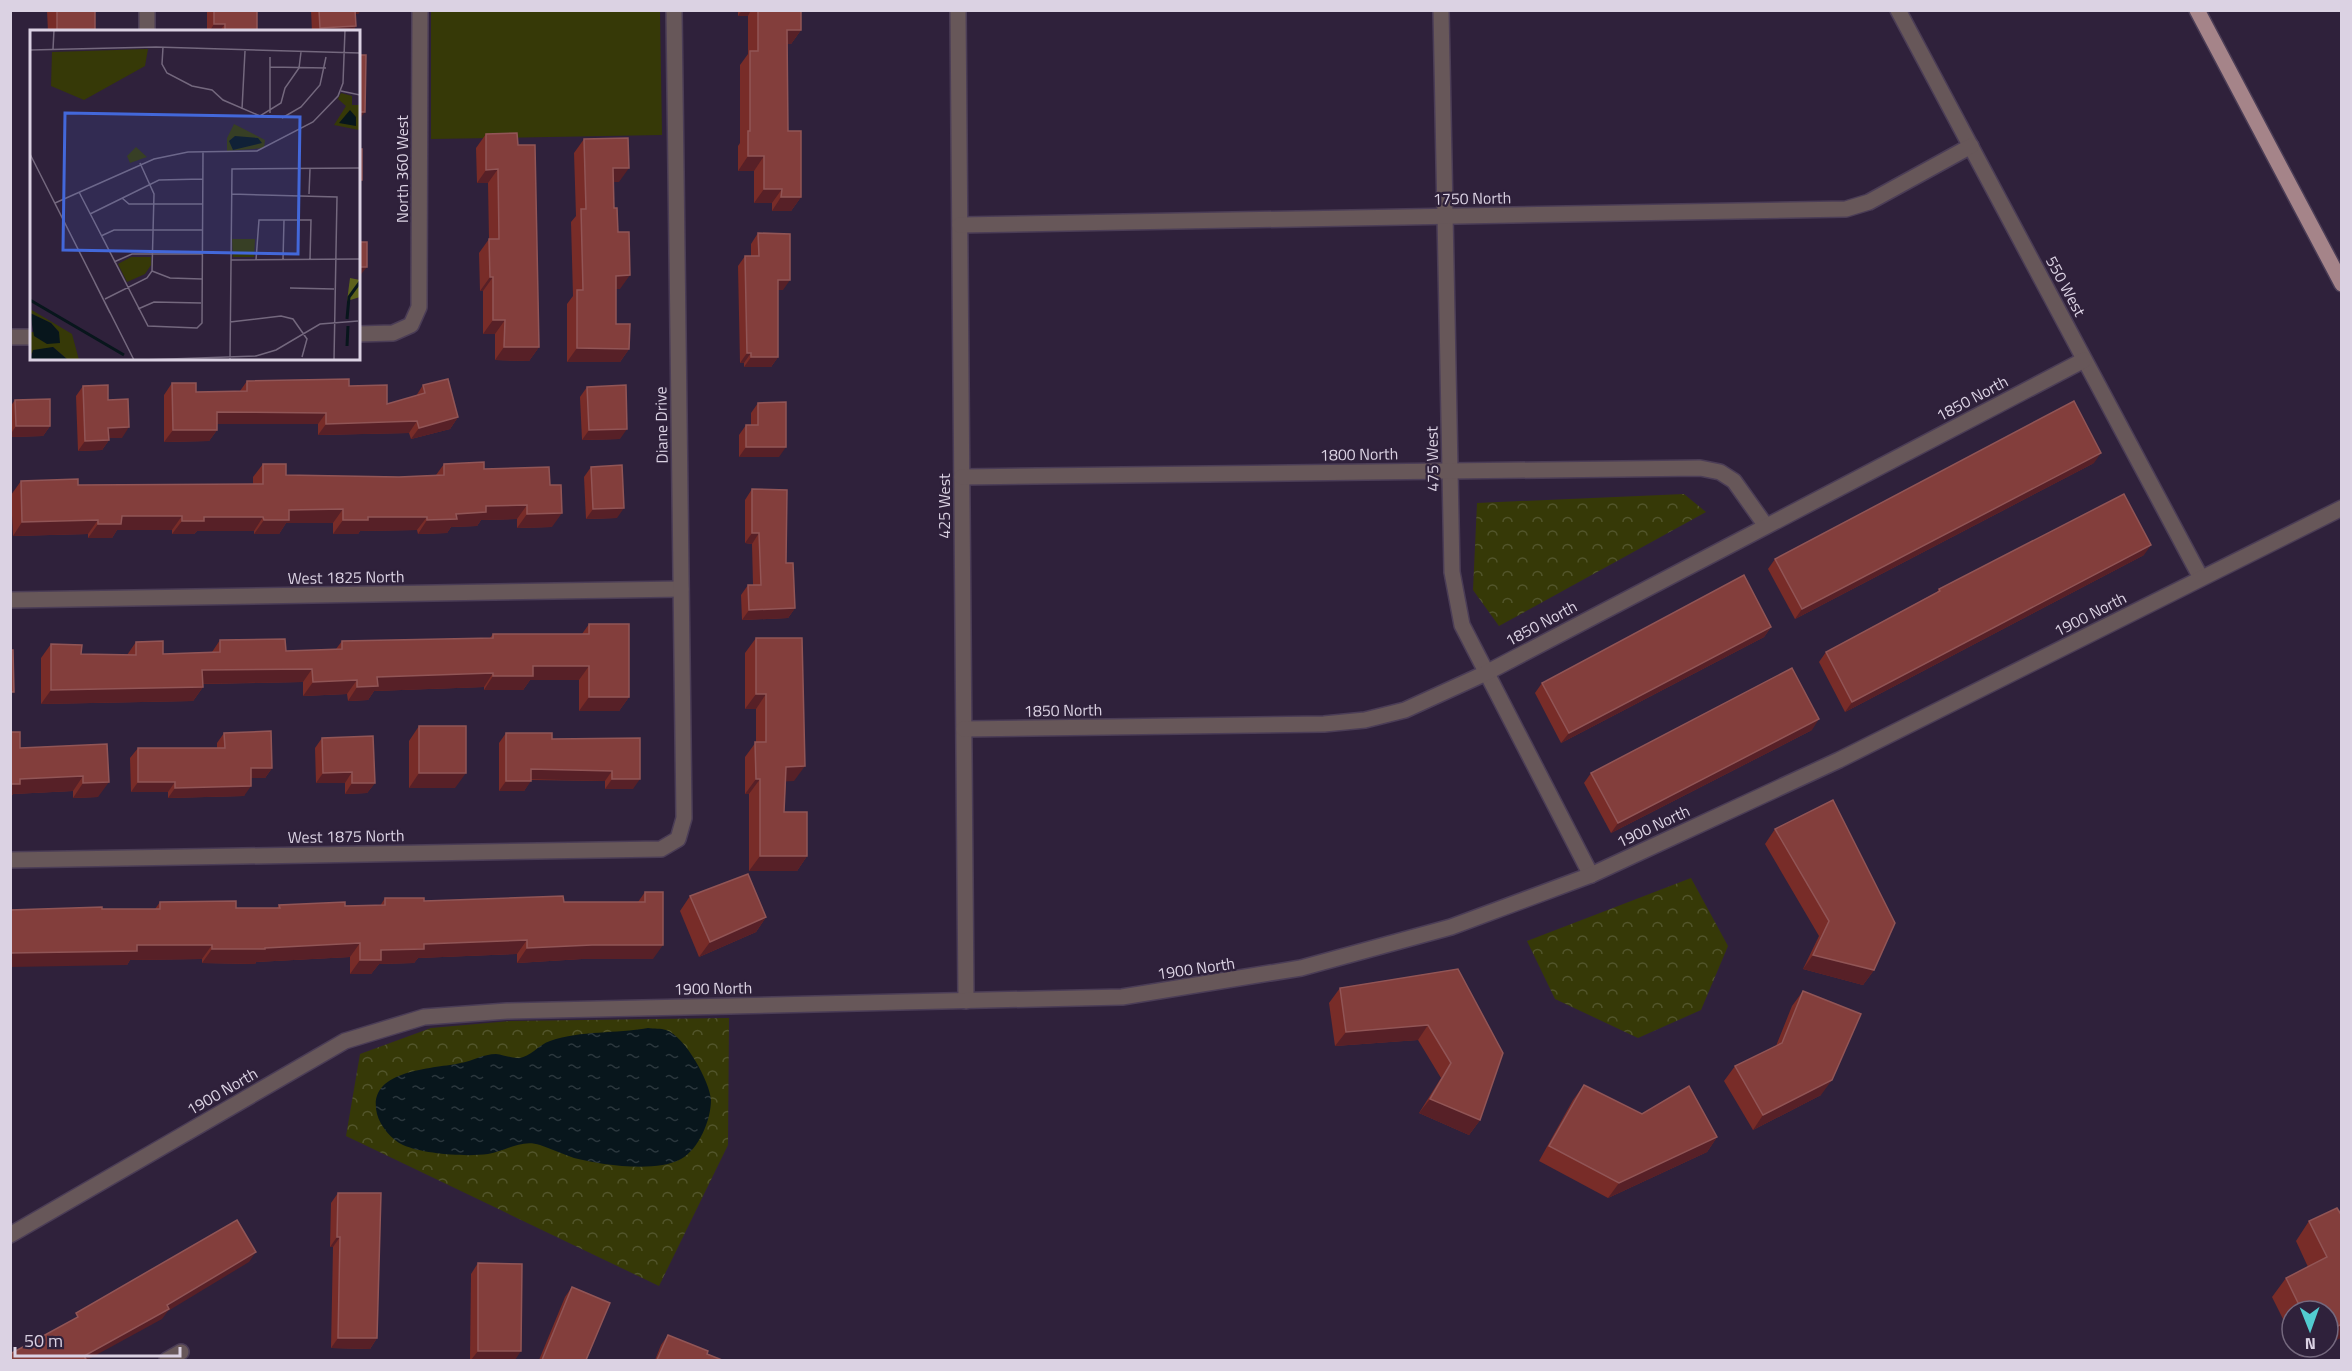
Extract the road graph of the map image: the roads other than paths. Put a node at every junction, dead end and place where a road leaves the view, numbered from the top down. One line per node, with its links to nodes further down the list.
1 (147, 10): 8 (street)
2 (420, 10): 13 (street, North 360 West)
3 (674, 10): 22 (street, Diane Drive)
4 (958, 10): 11 (street, 425 West)
5 (1441, 10): 10 (street, 475 West)
6 (1898, 10): 9 (street, 550 West)
7 (2198, 10): 12 (main road)
8 (147, 30)
9 (1971, 146): 10 (street, 1750 North); 16 (street, 550 West)
10 (1445, 216): 11 (street, 1750 North); 17 (street, 475 West)
11 (960, 225): 18 (street, 425 West)
12 (2342, 284)
13 (360, 334)
14 (10, 337): 15 (street)
15 (30, 337)
16 (2084, 360): 20 (street, 1850 North); 21 (street, 550 West)
17 (1450, 471): 18 (street, 1800 North); 20 (street, 1800 North); 24 (street, 475 West)
18 (962, 477): 25 (street, 425 West)
19 (2342, 508): 21 (street, 1900 North)
20 (1766, 526): 24 (street, 1850 North)
21 (2201, 578): 28 (street, 1900 North)
22 (681, 589): 23 (street, West 1825 North); 26 (street, Diane Drive)
23 (10, 600)
24 (1486, 673): 25 (street, 1850 North); 28 (street, 475 West)
25 (964, 729): 29 (street, 425 West)
26 (678, 839): 27 (street, West 1875 North)
27 (10, 860)
28 (1591, 875): 29 (street, 1900 North)
29 (966, 1000): 30 (street, 1900 North)
30 (10, 1235)

